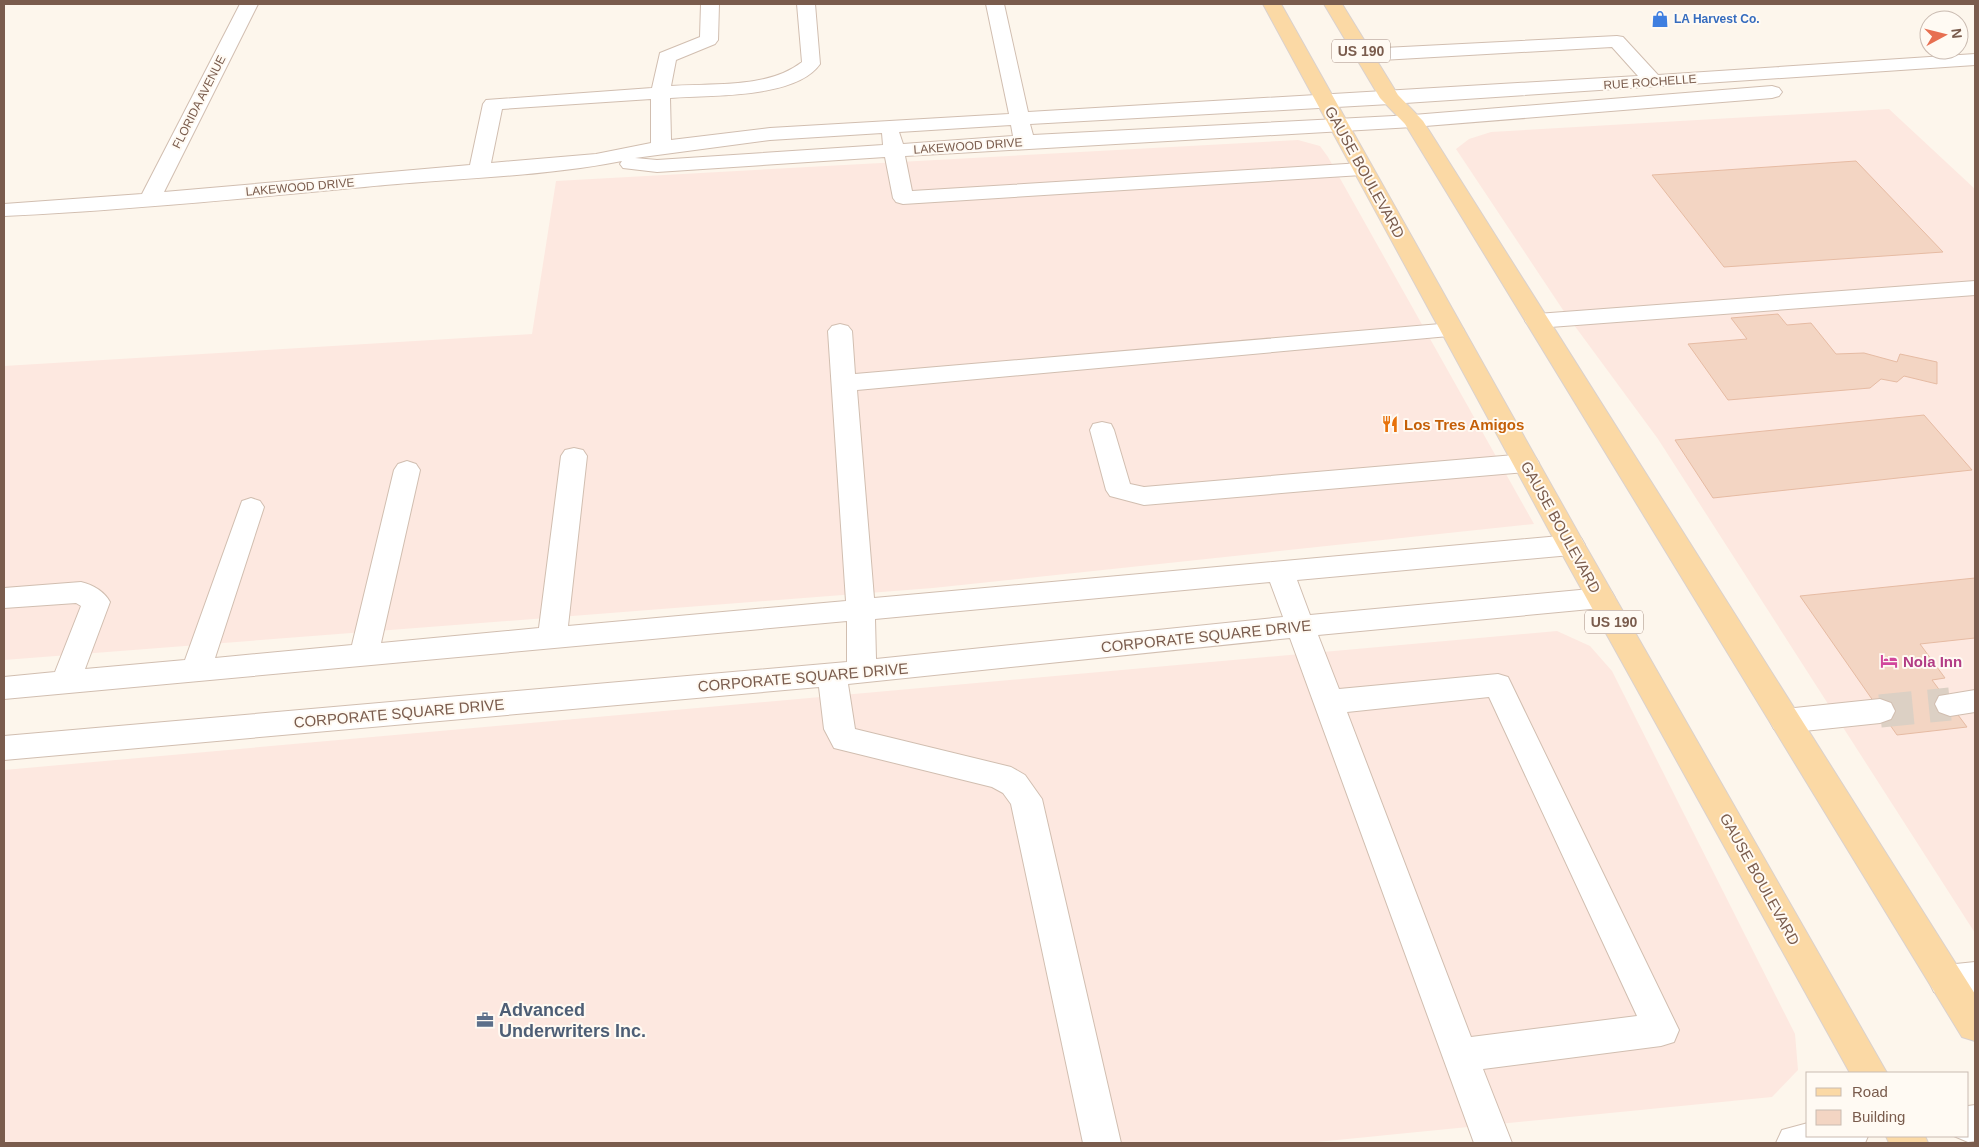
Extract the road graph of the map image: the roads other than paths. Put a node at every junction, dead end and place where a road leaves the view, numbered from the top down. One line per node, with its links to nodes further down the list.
1 (249, 4): 24 (street, FLORIDA AVENUE)
2 (710, 4): 11 (street)
3 (806, 4): 11 (street)
4 (995, 4): 14 (street)
5 (1272, 4): 13 (main road, GAUSE BOULEVARD / US 190)
6 (1333, 4): 7 (main road, US 190)
7 (1364, 55): 10 (street); 12 (main road, US 190)
8 (1971, 65): 10 (street, RUE ROCHELLE)
9 (1946, 80): 15 (street, RUE ROCHELLE)
10 (1653, 82): 12 (street, RUE ROCHELLE)
11 (660, 93): 19 (street); 23 (street)
12 (1390, 98): 13 (street, RUE ROCHELLE); 15 (main road, US 190)
13 (1326, 100): 14 (street, LAKEWOOD DRIVE); 16 (main road, GAUSE BOULEVARD / US 190)
14 (1022, 119): 17 (street, LAKEWOOD DRIVE); 18 (street)
15 (1413, 121): 16 (street, RUE ROCHELLE); 27 (main road, US 190)
16 (1339, 124): 18 (street, LAKEWOOD DRIVE); 22 (main road, GAUSE BOULEVARD / US 190)
17 (890, 127): 19 (street, LAKEWOOD DRIVE); 20 (street)
18 (1024, 142): 20 (street, LAKEWOOD DRIVE)
19 (661, 147): 21 (street, LAKEWOOD DRIVE)
20 (896, 152): 21 (street, LAKEWOOD DRIVE); 22 (street)
21 (596, 160): 23 (street, LAKEWOOD DRIVE)
22 (1362, 169): 28 (main road, GAUSE BOULEVARD / US 190)
23 (479, 171): 24 (street, LAKEWOOD DRIVE)
24 (150, 200): 25 (street, LAKEWOOD DRIVE)
25 (4, 210)
26 (1975, 288): 27 (street)
27 (1537, 321): 50 (main road, US 190)
28 (1452, 330): 30 (street); 33 (main road, GAUSE BOULEVARD / US 190)
29 (840, 331): 30 (street)
30 (844, 383): 40 (street)
31 (1102, 430): 33 (street)
32 (574, 456): 42 (street)
33 (1526, 463): 36 (main road, GAUSE BOULEVARD / US 190)
34 (407, 470): 43 (street)
35 (251, 507): 44 (street)
36 (1571, 545): 37 (street); 39 (main road, GAUSE BOULEVARD / US 190)
37 (1280, 572): 40 (street); 41 (street)
38 (4, 598): 46 (street)
39 (1601, 598): 41 (street, CORPORATE SQUARE DRIVE); 55 (main road, GAUSE BOULEVARD / US 190)
40 (862, 610): 42 (street); 45 (street)
41 (1300, 626): 45 (street, CORPORATE SQUARE DRIVE); 48 (street)
42 (552, 638): 43 (street)
43 (364, 655): 44 (street)
44 (196, 670): 46 (street)
45 (847, 673): 51 (street, CORPORATE SQUARE DRIVE); 57 (street)
46 (66, 682): 47 (street)
47 (4, 688)
48 (1328, 702): 54 (street); 54 (street)
49 (1880, 711): 50 (street)
50 (1785, 722): 52 (main road, US 190)
51 (4, 748)
52 (1961, 980): 53 (main road, US 190)
53 (1975, 1025)
54 (1460, 1055): 58 (street)
55 (1869, 1072)
56 (1841, 1137): 59 (street)
57 (1102, 1143)
58 (1493, 1143)
59 (1795, 1143)

